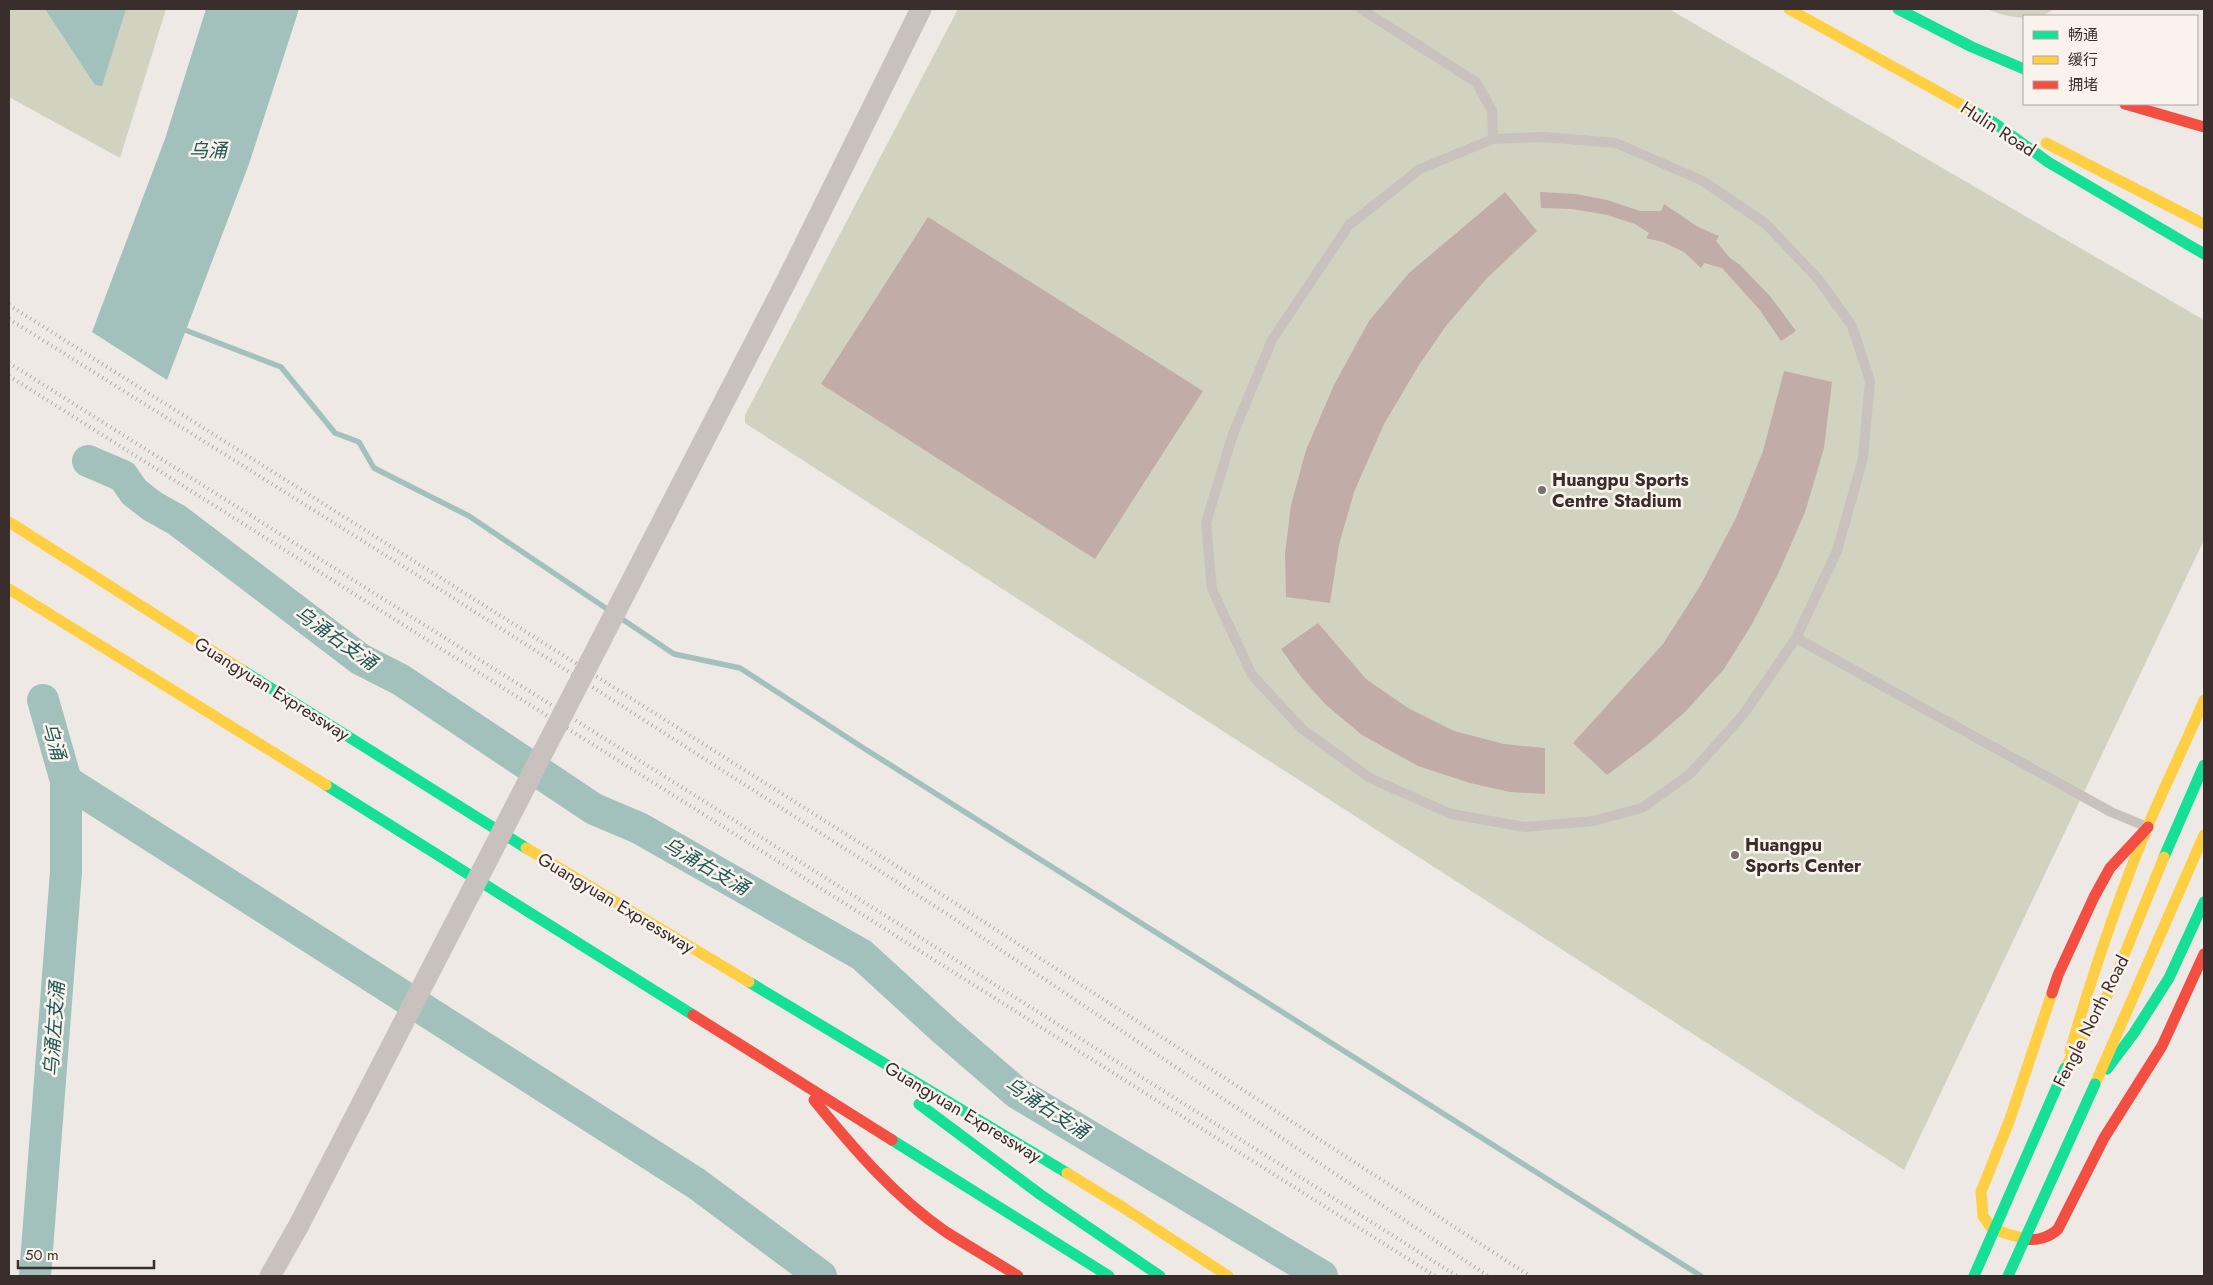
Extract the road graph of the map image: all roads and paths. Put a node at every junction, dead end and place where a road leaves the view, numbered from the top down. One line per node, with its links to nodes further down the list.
1 (921, 9): 27 (street, bridge)
2 (1361, 9): 9 (lane)
3 (1789, 9): 7 (main road, Hulin Road)
4 (1898, 9): 5 (main road)
5 (2023, 69)
6 (2129, 105): 8 (main road)
7 (1993, 122): 10 (main road); 11 (main road, Hulin Road)
8 (2204, 127)
9 (1493, 139): 14 (lane); 14 (lane)
10 (2204, 224)
11 (2204, 254)
12 (9, 522): 21 (main road, Guangyuan Expressway)
13 (9, 589): 24 (main road)
14 (1796, 638): 17 (lane)
15 (2204, 700): 17 (main road)
16 (2204, 765): 22 (main road, Fengle North Road)
17 (2148, 826): 20 (main road); 22 (main road)
18 (2204, 835): 25 (main road, Fengle North Road)
19 (2204, 902): 25 (main road)
20 (2204, 954)
21 (792, 1010): 23 (main road); 31 (main road, Guangyuan Expressway)
22 (2065, 1068): 32 (main road, Fengle North Road, bridge)
23 (880, 1075)
24 (800, 1084): 28 (main road); 29 (main road)
25 (2095, 1084): 33 (main road, Fengle North Road, bridge)
26 (912, 1099): 30 (main road)
27 (270, 1276)
28 (1018, 1276)
29 (1109, 1276)
30 (1160, 1276)
31 (1228, 1276)
32 (1974, 1276)
33 (2008, 1276)

